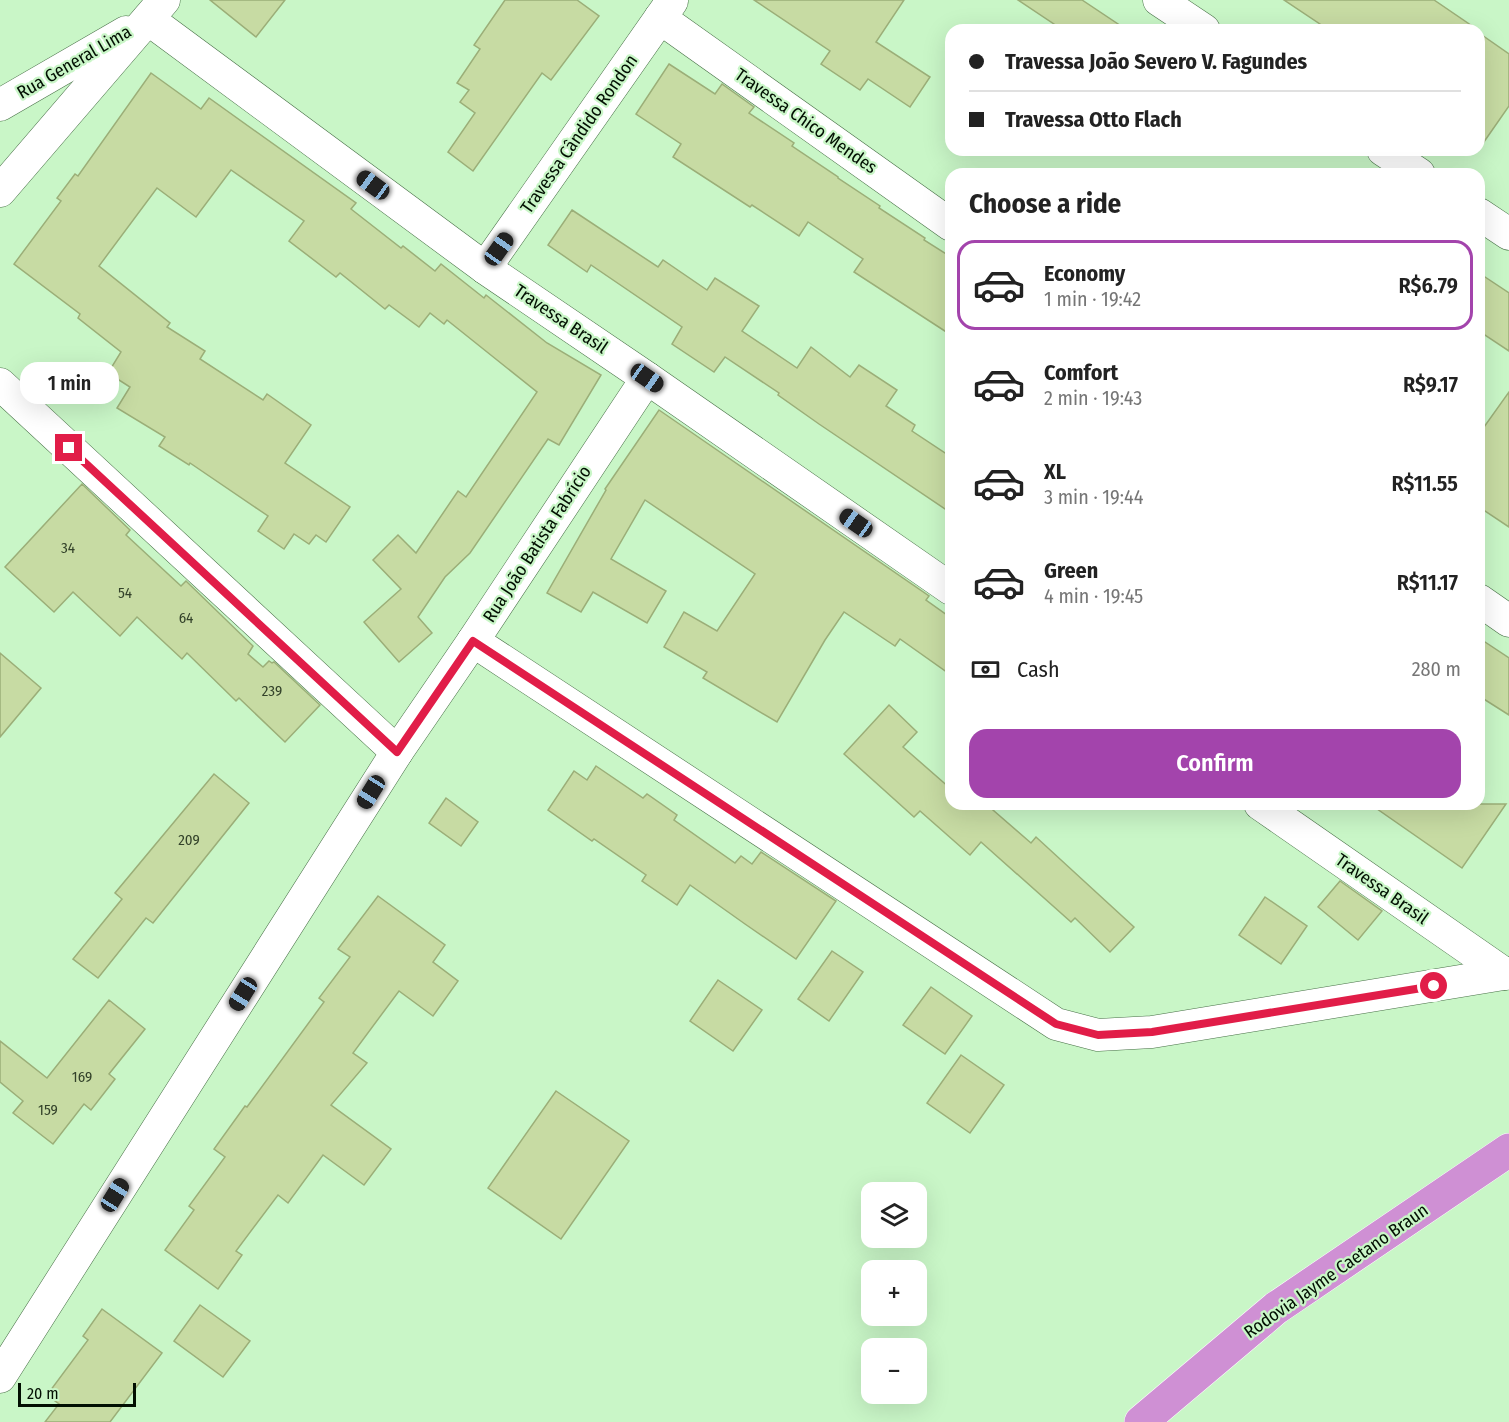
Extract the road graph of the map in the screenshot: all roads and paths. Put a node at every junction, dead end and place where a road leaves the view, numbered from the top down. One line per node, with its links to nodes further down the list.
1 (1159, 0): 4 (street)
2 (666, 9): 10 (street, Travessa Chico Mendes); 12 (street, Travessa Cândido Rondon)
3 (156, 10): 5 (street, Rua General Lima); 8 (street); 12 (street, Travessa Brasil)
4 (1195, 24)
5 (0, 105)
6 (1392, 156): 7 (street)
7 (1410, 168)
8 (0, 191)
9 (1485, 218): 11 (street)
10 (945, 220)
11 (1509, 234)
12 (485, 268): 13 (street, Travessa Brasil)
13 (647, 378): 15 (street, Travessa Brasil); 18 (street, Rua João Batista Fabrício)
14 (0, 384): 19 (street)
15 (945, 585)
16 (1485, 604): 17 (street)
17 (1509, 621)
18 (473, 641): 19 (street, Rua João Batista Fabrício); 21 (street)
19 (397, 752): 23 (street, Rua João Batista Fabrício)
20 (1269, 810): 21 (street, Travessa Brasil)
21 (1508, 979)
22 (1509, 1150): 24 (highway, Rodovia Jayme Caetano Braun)
23 (0, 1377)
24 (1141, 1422)

